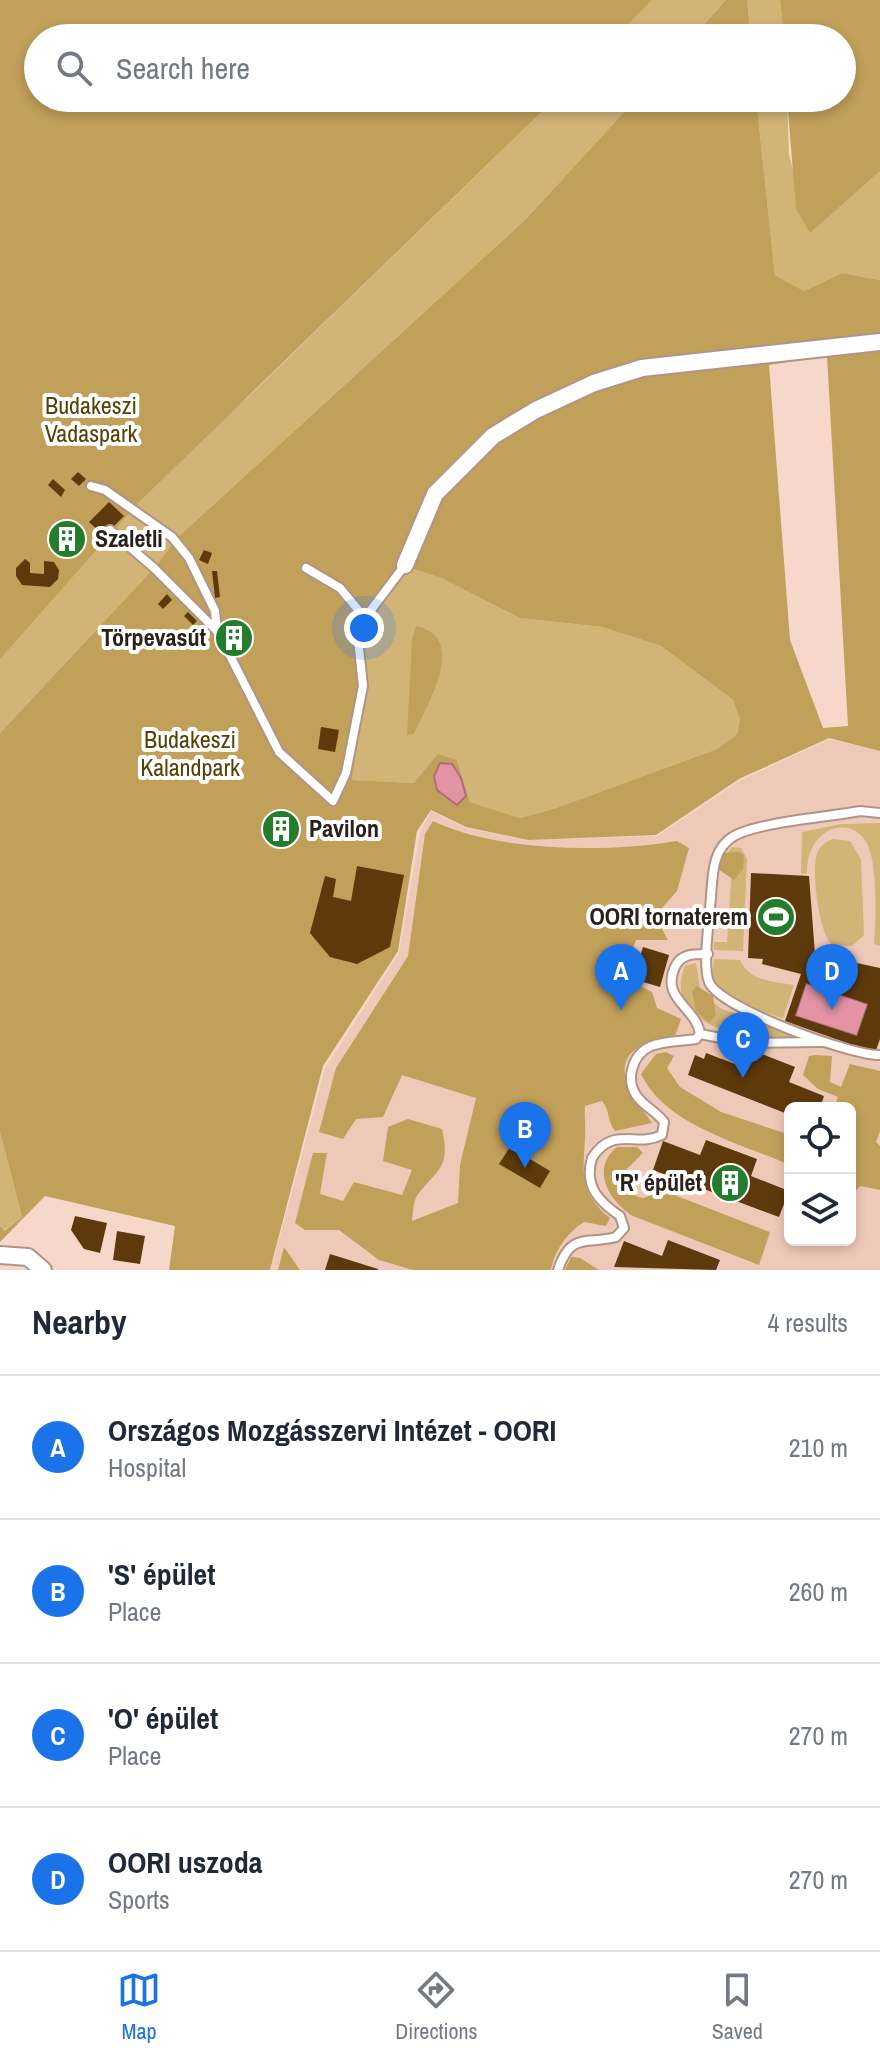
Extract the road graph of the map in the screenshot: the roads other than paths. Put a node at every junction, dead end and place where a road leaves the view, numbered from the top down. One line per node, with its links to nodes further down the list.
1 (880, 342): 4 (street)
2 (91, 486): 7 (lane)
3 (110, 530): 7 (lane)
4 (405, 565): 6 (lane)
5 (306, 568): 6 (lane)
6 (365, 618): 7 (lane)
7 (218, 632)
8 (880, 813): 9 (lane)
9 (708, 954): 10 (lane); 11 (lane)
10 (700, 1034): 11 (lane); 16 (lane)
11 (829, 1042): 12 (lane)
12 (880, 1055)
13 (0, 1255): 14 (street)
14 (24, 1264): 15 (street)
15 (43, 1270)
16 (558, 1270)

